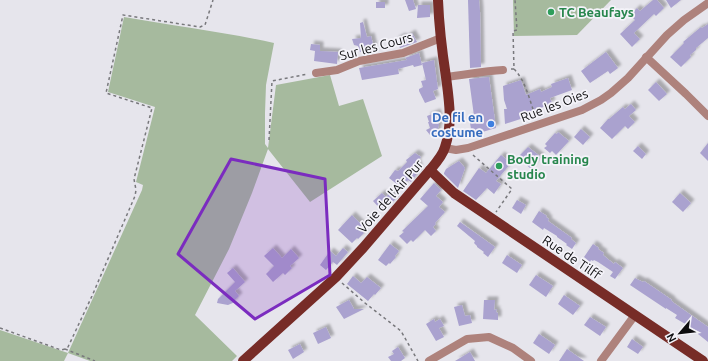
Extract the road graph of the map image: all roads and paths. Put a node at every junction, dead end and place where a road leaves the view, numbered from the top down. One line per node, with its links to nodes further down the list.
1 (213, 0): 21 (path)
2 (438, 0): 5 (main road, Voie de l'Air Pur)
3 (515, 0): 7 (path)
4 (708, 3): 6 (street, Rue les Oies)
5 (441, 38): 9 (street, Sur les Cours); 10 (main road, Voie de l'Air Pur)
6 (646, 57): 11 (street); 12 (street, Rue les Oies)
7 (514, 69): 8 (path); 12 (path)
8 (502, 70): 10 (street)
9 (316, 72): 13 (path)
10 (446, 77): 14 (main road, Voie de l'Air Pur)
11 (708, 116)
12 (538, 125): 15 (street, Rue les Oies)
13 (269, 140)
14 (445, 148): 15 (street, Rue les Oies); 16 (main road, Voie de l'Air Pur)
15 (468, 148): 17 (path)
16 (430, 170): 17 (main road, Rue de Tilff); 18 (main road, Voie de l'Air Pur)
17 (492, 218): 19 (main road, Rue de Tilff)
18 (336, 277): 23 (main road, Voie de l'Air Pur); 24 (path)
19 (635, 315): 27 (street); 28 (main road, Rue de Tilff)
20 (0, 328): 21 (path)
21 (65, 349): 22 (path)
22 (95, 361)
23 (243, 361)
24 (418, 361)
25 (430, 361): 26 (street)
26 (531, 361)
27 (601, 361)
28 (703, 361)

